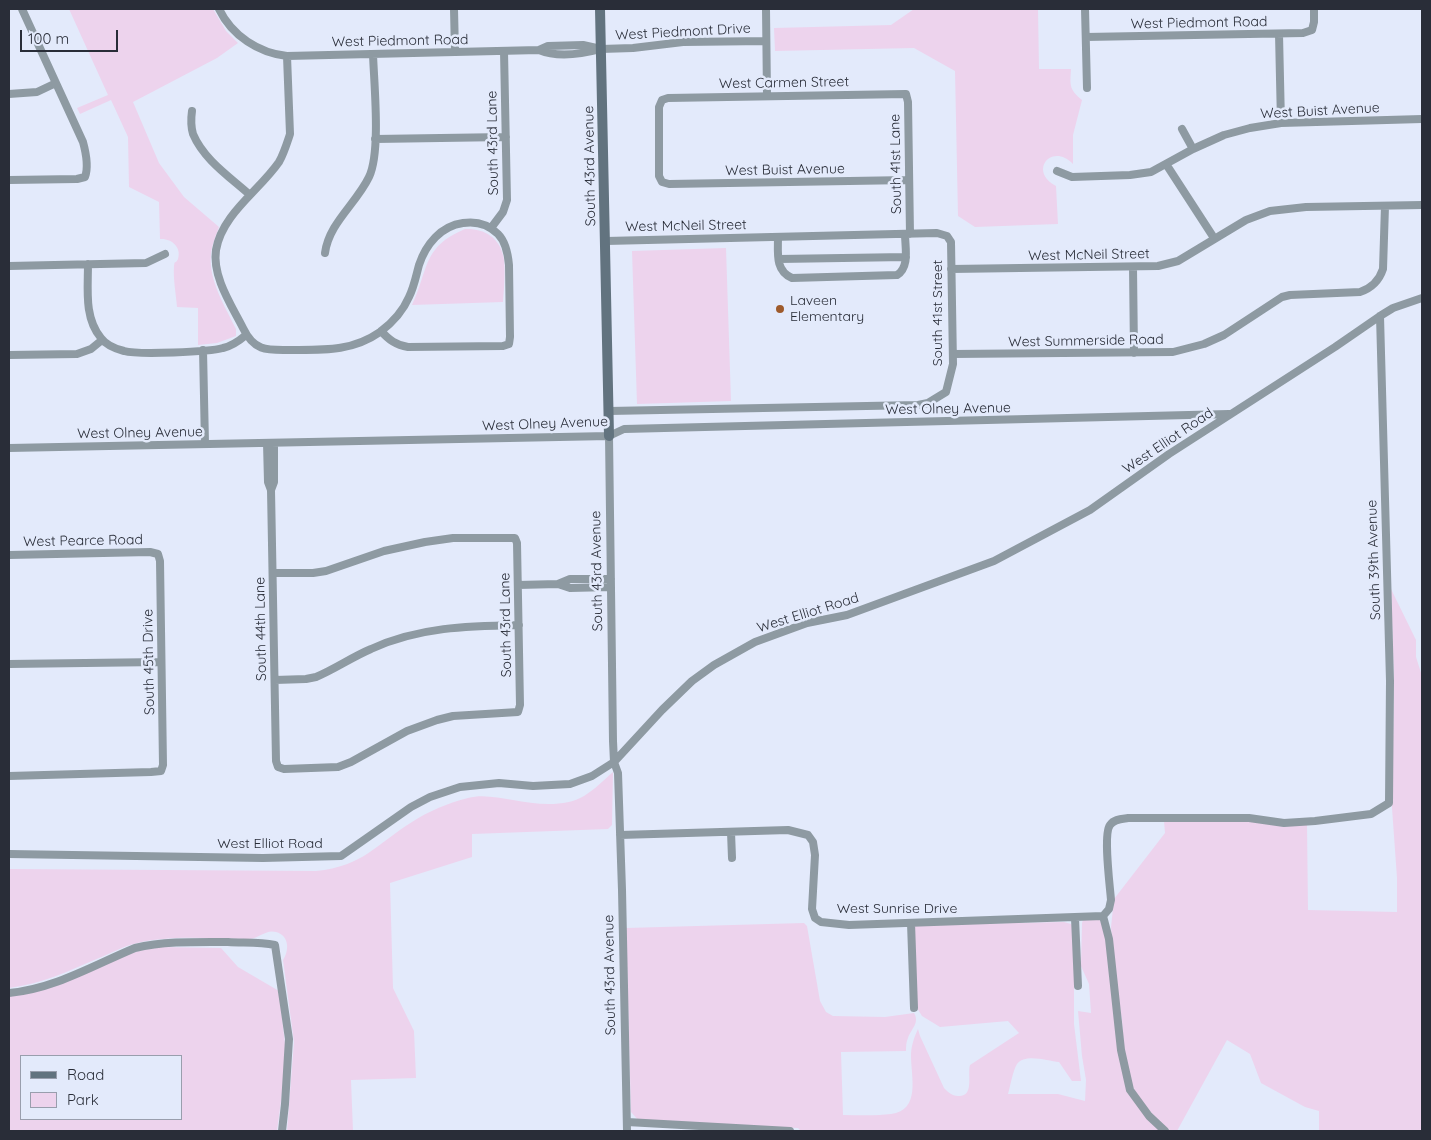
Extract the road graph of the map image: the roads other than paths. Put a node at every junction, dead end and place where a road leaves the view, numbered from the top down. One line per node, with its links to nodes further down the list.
1 (22, 9): 17 (street)
2 (219, 9): 16 (street, West Piedmont Road)
3 (454, 9): 14 (street)
4 (600, 9): 11 (street, South 43rd Avenue)
5 (766, 9): 10 (street)
6 (1085, 9): 9 (street)
7 (1314, 9): 8 (street, West Piedmont Road)
8 (1279, 34): 9 (street, West Piedmont Road); 24 (street)
9 (1086, 37): 18 (street)
10 (766, 41): 11 (street, West Piedmont Drive); 21 (street)
11 (601, 49): 12 (street, West Piedmont Drive); 42 (street, South 43rd Avenue)
12 (539, 50): 13 (street, West Piedmont Road)
13 (504, 51): 14 (street, West Piedmont Road); 26 (street, South 43rd Lane)
14 (455, 52): 15 (street, West Piedmont Road)
15 (374, 54): 16 (street, West Piedmont Road); 27 (street)
16 (287, 56): 34 (street)
17 (56, 84): 19 (street); 31 (street)
18 (1087, 88)
19 (9, 94)
20 (906, 94): 21 (street, West Carmen Street); 32 (street, South 41st Lane)
21 (767, 96): 33 (street, West Carmen Street)
22 (192, 111): 34 (street)
23 (1422, 119): 24 (street, West Buist Avenue)
24 (1281, 123): 28 (street, West Buist Avenue)
25 (1182, 129): 28 (street)
26 (506, 137): 27 (street); 37 (street, South 43rd Lane)
27 (375, 139): 43 (street)
28 (1193, 149): 29 (street, West Buist Avenue)
29 (1166, 164): 30 (street, West Buist Avenue); 41 (street)
30 (1057, 171)
31 (9, 180)
32 (909, 180): 33 (street, West Buist Avenue); 38 (street, South 41st Lane)
33 (662, 182)
34 (250, 194): 54 (street)
35 (1422, 205): 36 (street, West McNeil Street)
36 (1385, 206): 41 (street, West McNeil Street); 57 (street, West Summerside Road)
37 (491, 228): 53 (street); 53 (street)
38 (907, 234): 39 (street, West McNeil Street); 40 (street, West McNeil Street); 45 (street, South 41st Lane)
39 (947, 236): 50 (street, South 41st Street)
40 (778, 237): 42 (street, West McNeil Street); 46 (street)
41 (1214, 238): 49 (street, West McNeil Street)
42 (606, 241): 60 (street, South 43rd Avenue)
43 (326, 253)
44 (165, 254): 47 (street)
45 (906, 257): 46 (street); 46 (street)
46 (779, 259)
47 (88, 264): 48 (street); 55 (street)
48 (9, 266)
49 (1133, 267): 50 (street, West McNeil Street); 57 (street)
50 (951, 269): 58 (street, South 41st Street)
51 (1422, 298): 52 (street, West Elliot Road)
52 (1380, 316): 61 (street, West Elliot Road); 85 (street, South 39th Avenue)
53 (381, 331): 54 (street)
54 (246, 336): 56 (street)
55 (102, 340): 56 (street); 59 (street)
56 (204, 350): 64 (street)
57 (1134, 353): 58 (street, West Summerside Road)
58 (953, 354): 60 (street, South 41st Street)
59 (9, 355)
60 (609, 412): 62 (street, South 43rd Avenue)
61 (1230, 414): 62 (street, West Olney Avenue); 78 (street, West Elliot Road)
62 (609, 436): 63 (street, West Olney Avenue); 70 (street, South 43rd Avenue)
63 (270, 443): 64 (street, West Olney Avenue); 68 (street, South 44th Lane)
64 (205, 444): 65 (street, West Olney Avenue)
65 (9, 448)
66 (158, 554): 67 (street, West Pearce Road); 75 (street, South 45th Drive)
67 (9, 555)
68 (273, 573): 72 (street, South 43rd Lane); 77 (street, South 44th Lane)
69 (582, 579): 70 (street); 71 (street); 73 (street)
70 (611, 583): 73 (street); 78 (street, South 43rd Avenue)
71 (558, 584): 72 (street); 73 (street)
72 (518, 585): 74 (street, South 43rd Lane)
73 (582, 588)
74 (519, 625): 77 (street); 79 (street, South 43rd Lane)
75 (161, 662): 76 (street); 80 (street, South 45th Drive)
76 (9, 664)
77 (274, 680): 79 (street, South 44th Lane)
78 (614, 762): 82 (street, South 43rd Avenue); 83 (street, West Elliot Road)
79 (278, 767)
80 (9, 776)
81 (731, 832): 82 (street, West Sunrise Drive); 84 (street); 87 (street, West Sunrise Drive)
82 (620, 835): 91 (street, South 43rd Avenue)
83 (9, 854)
84 (732, 858)
85 (1103, 916): 86 (street, West Sunrise Drive); 95 (street)
86 (1075, 918): 87 (street, West Sunrise Drive); 88 (street)
87 (911, 923): 90 (street)
88 (1078, 986)
89 (17, 992): 92 (street)
90 (914, 1008)
91 (627, 1122): 93 (street, South 43rd Avenue); 94 (street)
92 (282, 1131)
93 (627, 1131)
94 (790, 1131)
95 (1165, 1131)

